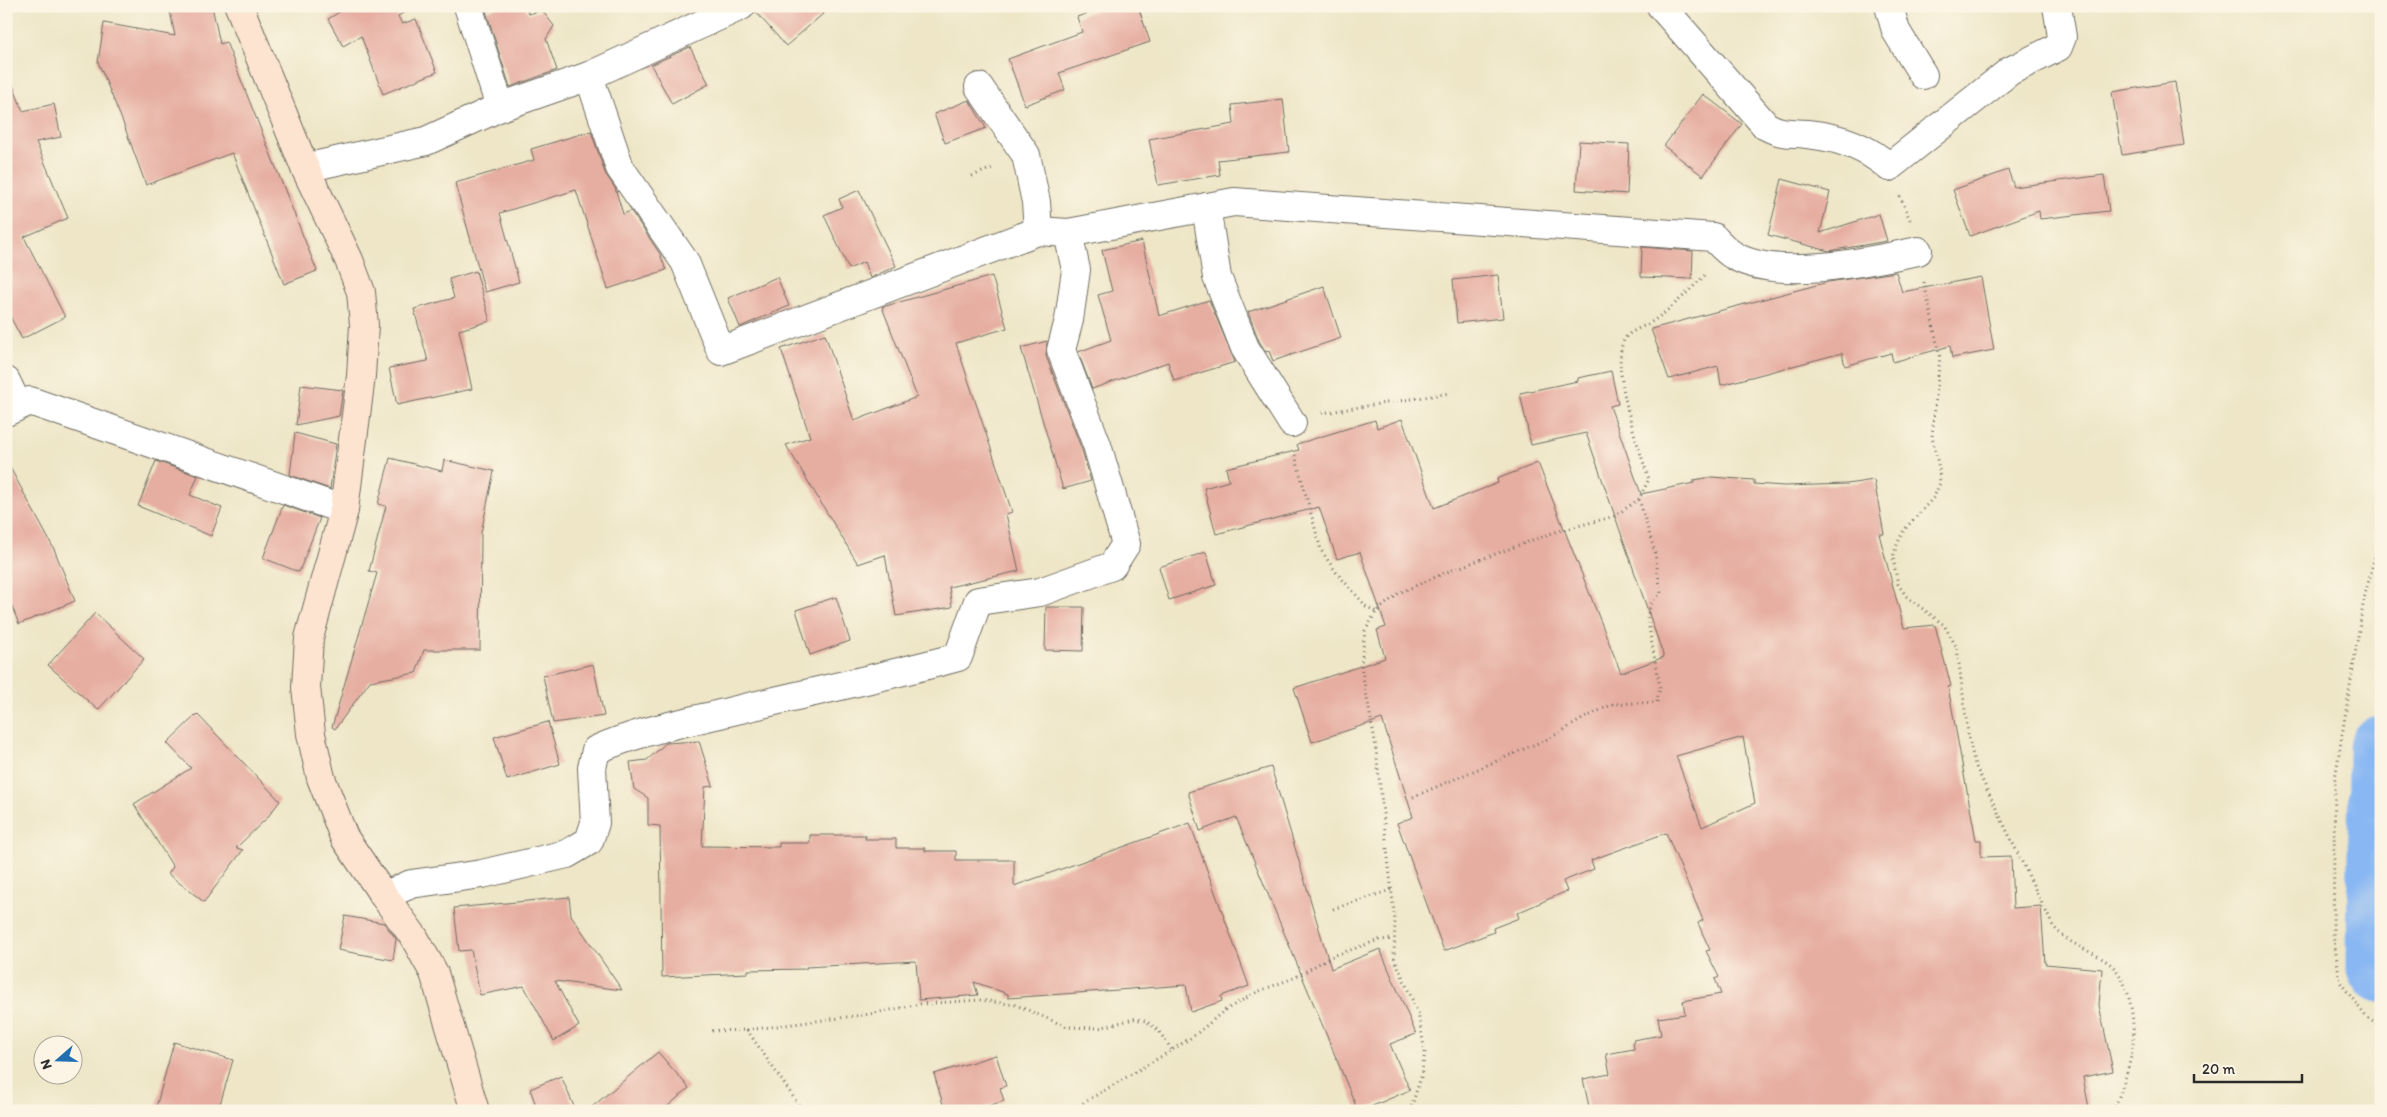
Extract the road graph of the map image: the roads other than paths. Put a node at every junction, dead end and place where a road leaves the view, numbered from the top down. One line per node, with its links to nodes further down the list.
1 (239, 6): 11 (street)
2 (468, 6): 10 (street)
3 (741, 6): 8 (street)
4 (1661, 6): 6 (street)
5 (1889, 6): 7 (street)
6 (2057, 6)
7 (1923, 75)
8 (589, 76): 10 (street); 13 (street)
9 (979, 87): 13 (street)
10 (500, 107): 11 (street)
11 (305, 168): 19 (street)
12 (1206, 207): 14 (street); 15 (street); 18 (street)
13 (1038, 231): 14 (street)
14 (1068, 233): 20 (street)
15 (1918, 251)
16 (6, 381): 17 (street)
17 (12, 409): 19 (street)
18 (1292, 423)
19 (344, 510): 20 (street)
20 (384, 896): 21 (street)
21 (475, 1111)

